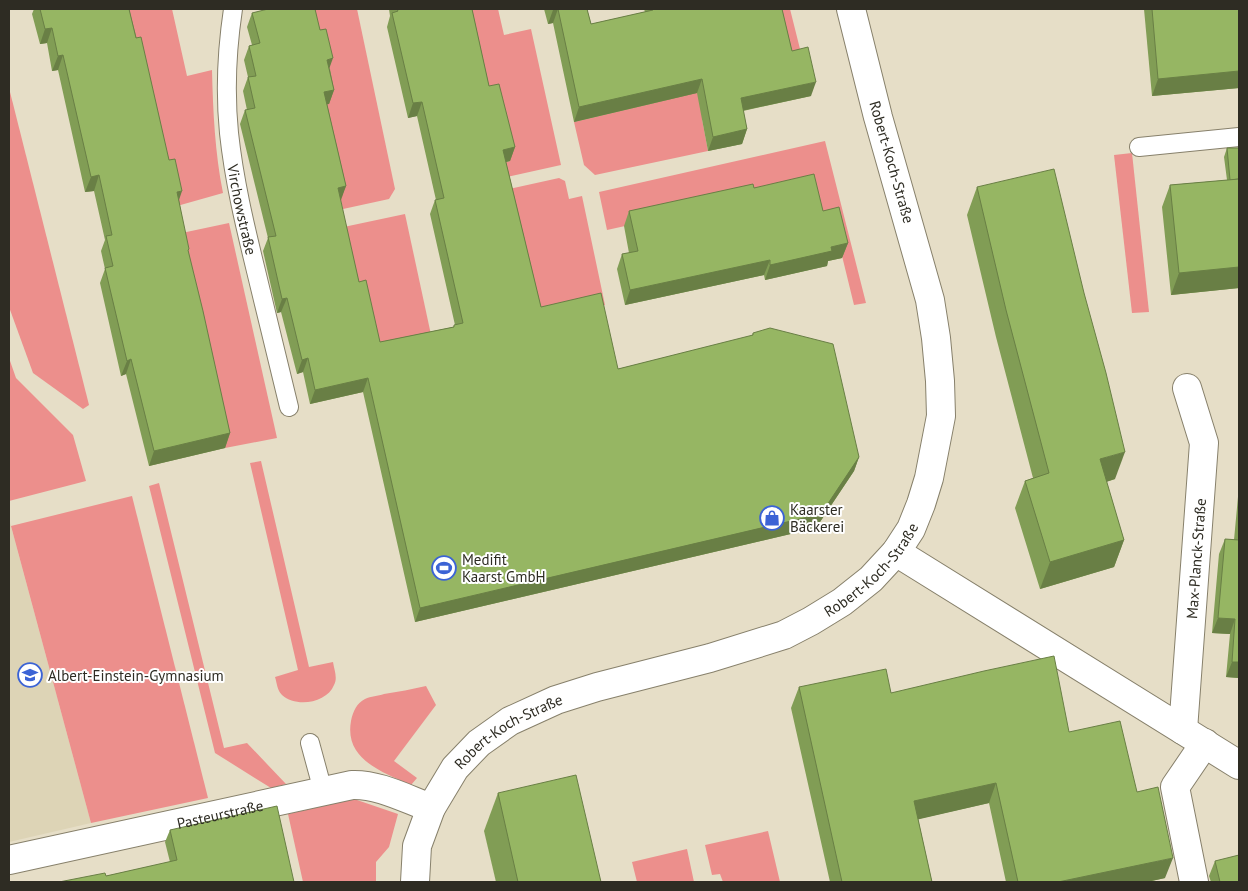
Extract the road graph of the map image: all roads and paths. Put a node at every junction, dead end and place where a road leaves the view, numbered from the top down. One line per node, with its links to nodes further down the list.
1 (233, 9): 6 (lane, Virchowstraße)
2 (851, 9): 7 (street, Robert-Koch-Straße)
3 (1239, 137): 4 (lane)
4 (1139, 147)
5 (1187, 388): 8 (street, Max-Planck-Straße)
6 (289, 407)
7 (896, 552): 8 (street); 12 (street, Robert-Koch-Straße)
8 (1194, 737): 10 (street); 15 (street)
9 (310, 743): 11 (lane)
10 (1239, 765)
11 (323, 791): 12 (street, Pasteurstraße); 13 (street, Pasteurstraße)
12 (431, 808): 14 (street, Robert-Koch-Straße)
13 (9, 860)
14 (415, 882)
15 (1194, 882)

